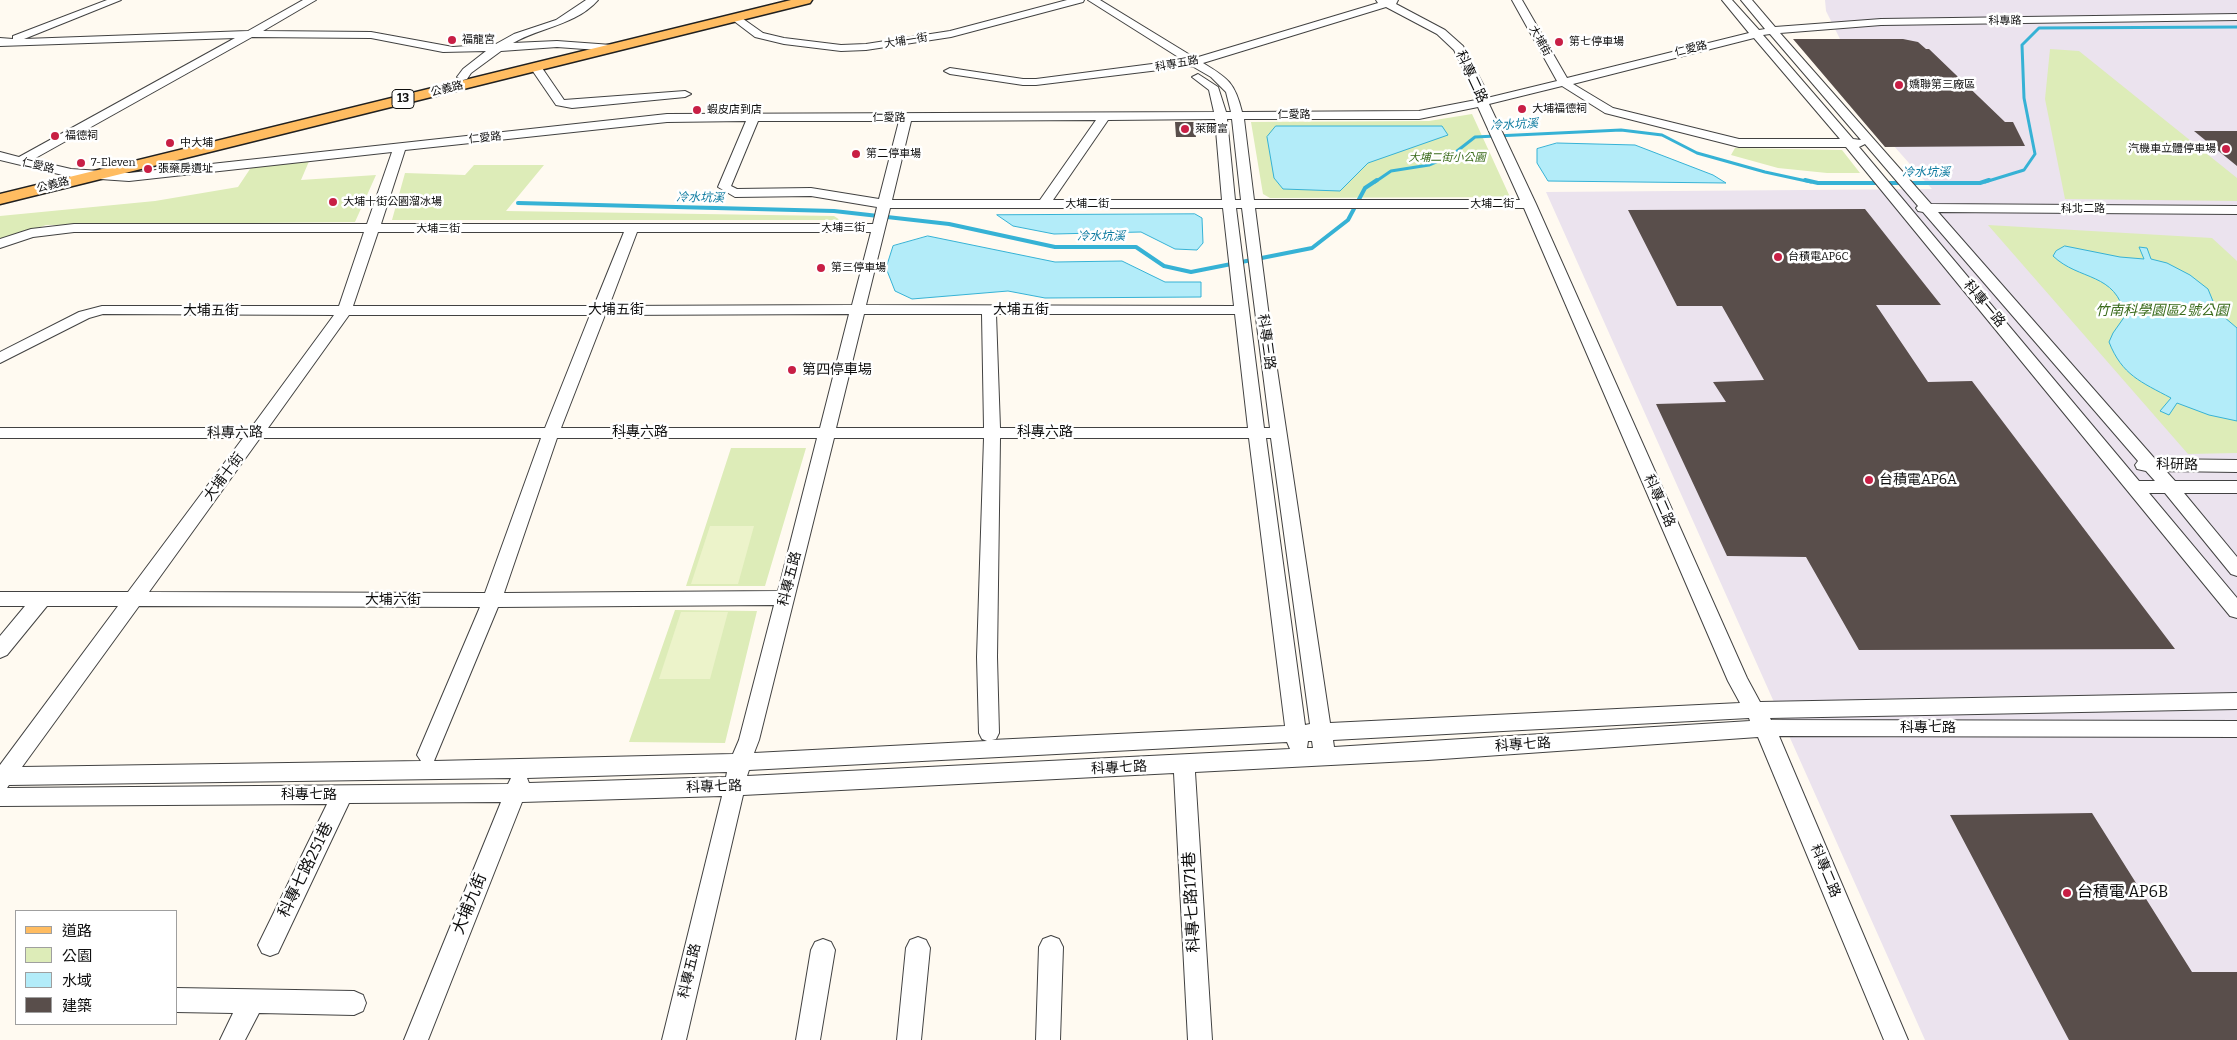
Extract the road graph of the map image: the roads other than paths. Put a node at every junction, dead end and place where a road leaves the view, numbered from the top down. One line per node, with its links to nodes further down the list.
1 (116, 0): 17 (street)
2 (311, 0): 16 (street)
3 (593, 0): 19 (street)
4 (779, 0): 18 (main road, 公義路 / 13)
5 (806, 0): 12 (main road, 公義路 / 13)
6 (1078, 0): 12 (street, 大埔一街); 22 (street, 科專三路)
7 (1093, 0): 21 (street, 科專三路)
8 (1517, 0): 26 (street, 大埔街)
9 (1728, 0): 15 (street, 科專一路)
10 (1746, 0): 14 (street, 科專一路)
11 (1388, 1): 21 (street, 科專五路); 28 (street, 科專二路)
12 (735, 18): 20 (main road, 公義路 / 13)
13 (2237, 18): 14 (street, 科專路)
14 (1772, 30): 15 (street, 仁愛路); 35 (street, 科專一路)
15 (1756, 33): 26 (street, 仁愛路); 34 (street, 科專一路)
16 (249, 34): 17 (street); 19 (street); 38 (street)
17 (1, 43)
18 (588, 47): 19 (street); 20 (street); 25 (main road, 公義路 / 13)
19 (497, 48): 25 (street)
20 (612, 48): 23 (main road, 公義路 / 13)
21 (1194, 62): 22 (street, 科專五路); 29 (street, 科專三路)
22 (1178, 66): 24 (street, 科專五路); 30 (street, 科專三路)
23 (536, 67): 27 (street); 40 (main road, 公義路 / 13)
24 (950, 71)
25 (463, 76): 39 (main road, 公義路 / 13)
26 (1563, 82): 28 (street, 仁愛路); 34 (street)
27 (686, 94)
28 (1482, 102): 29 (street, 仁愛路); 46 (street, 科專二路)
29 (1237, 114): 30 (street, 仁愛路); 45 (street, 科專三路)
30 (1221, 115): 31 (street, 仁愛路); 44 (street, 科專三路)
31 (1105, 116): 33 (street, 仁愛路); 43 (street)
32 (754, 118): 33 (street, 仁愛路); 36 (street, 仁愛路); 50 (street, 大埔二街)
33 (906, 118): 50 (street, 科專五路)
34 (1851, 143): 35 (street); 48 (street, 科專一路)
35 (1872, 143): 49 (street, 科專一路)
36 (400, 147): 40 (street, 仁愛路); 53 (street, 大埔十街)
37 (0, 156): 38 (street, 仁愛路)
38 (20, 162): 39 (street, 仁愛路)
39 (71, 173): 40 (street, 仁愛路); 41 (main road, 公義路 / 13)
40 (93, 175): 42 (main road, 公義路 / 13)
41 (0, 190)
42 (0, 199)
43 (1044, 204): 44 (street, 大埔二街); 50 (street, 大埔二街)
44 (1229, 204): 45 (street, 大埔二街); 58 (street, 科專三路)
45 (1247, 204): 46 (street, 大埔二街); 67 (street, 科專三路)
46 (1529, 204): 83 (street, 科專二路)
47 (2237, 210): 49 (street, 科北二路)
48 (1908, 213): 49 (street); 68 (street, 科專一路)
49 (1933, 214): 51 (street, 科北二路); 69 (street, 科專一路)
50 (881, 216): 52 (street, 大埔三街); 56 (street, 科專五路)
51 (2237, 220)
52 (632, 228): 53 (street, 大埔三街); 55 (street)
53 (373, 229): 54 (street, 大埔三街); 59 (street, 大埔十街)
54 (0, 244)
55 (598, 310): 56 (street, 大埔五街); 59 (street, 大埔五街); 62 (street)
56 (857, 310): 57 (street, 大埔五街); 65 (street, 科專五路)
57 (989, 310): 58 (street, 大埔五街); 63 (street)
58 (1243, 310): 66 (street, 科專三路)
59 (344, 312): 60 (street, 大埔五街); 61 (street, 大埔十街)
60 (0, 358)
61 (258, 432): 62 (street, 科專六路); 64 (street, 科專六路); 78 (street, 大埔十街)
62 (551, 432): 65 (street, 科專六路); 79 (street)
63 (991, 432): 65 (street, 科專六路); 66 (street, 科專六路); 87 (street)
64 (0, 433)
65 (826, 433): 75 (street, 科專五路)
66 (1257, 433): 67 (street, 科專六路); 88 (street, 科專三路)
67 (1279, 433): 86 (street, 科專三路)
68 (2117, 465): 69 (street, 科研路); 71 (street, 科專一路)
69 (2150, 465): 70 (street, 科研路); 73 (street, 科專一路)
70 (2237, 466)
71 (2136, 487): 73 (street, 科研路); 80 (street, 科專一路)
72 (2237, 487): 73 (street, 科研路)
73 (2170, 488): 74 (street, 科專一路)
74 (2237, 569)
75 (786, 598): 79 (street, 大埔六街); 92 (street, 科專五路)
76 (0, 599): 77 (street, 大埔六街)
77 (41, 600): 78 (street, 大埔六街); 81 (street)
78 (132, 600): 79 (street, 大埔六街); 95 (street, 大埔十街)
79 (492, 600): 89 (street)
80 (2237, 611)
81 (0, 650)
82 (2237, 701): 83 (street, 科專七路)
83 (1754, 710): 84 (street, 科專二路); 86 (street, 科專七路)
84 (1765, 728): 85 (street, 科專七路); 90 (street, 科專七路); 114 (street, 科專二路)
85 (2237, 729)
86 (1322, 732): 88 (street, 科專七路); 90 (street, 科專三路)
87 (989, 733)
88 (1297, 733): 91 (street, 科專三路); 92 (street, 科專七路)
89 (427, 755)
90 (1325, 757): 91 (street, 科專七路)
91 (1300, 758): 93 (street, 科專七路)
92 (740, 762): 94 (street, 科專七路); 96 (street, 科專五路)
93 (1184, 764): 96 (street, 科專七路); 113 (street, 科專七路171巷)
94 (525, 769): 95 (street, 科專七路); 97 (street, 大埔九街)
95 (1, 778)
96 (734, 786): 97 (street, 科專七路); 109 (street, 科專五路)
97 (516, 793): 98 (street, 科專七路); 108 (street, 大埔九街)
98 (342, 795): 99 (street, 科專七路); 100 (street, 科專七路251巷)
99 (0, 797)
100 (270, 945)
101 (1051, 947): 112 (street)
102 (918, 948): 111 (street)
103 (822, 950): 110 (street)
104 (178, 1000): 105 (street)
105 (252, 1002): 106 (street); 107 (street)
106 (354, 1003)
107 (232, 1040)
108 (416, 1040)
109 (674, 1040)
110 (808, 1040)
111 (908, 1040)
112 (1048, 1040)
113 (1200, 1040)
114 (1896, 1040)

